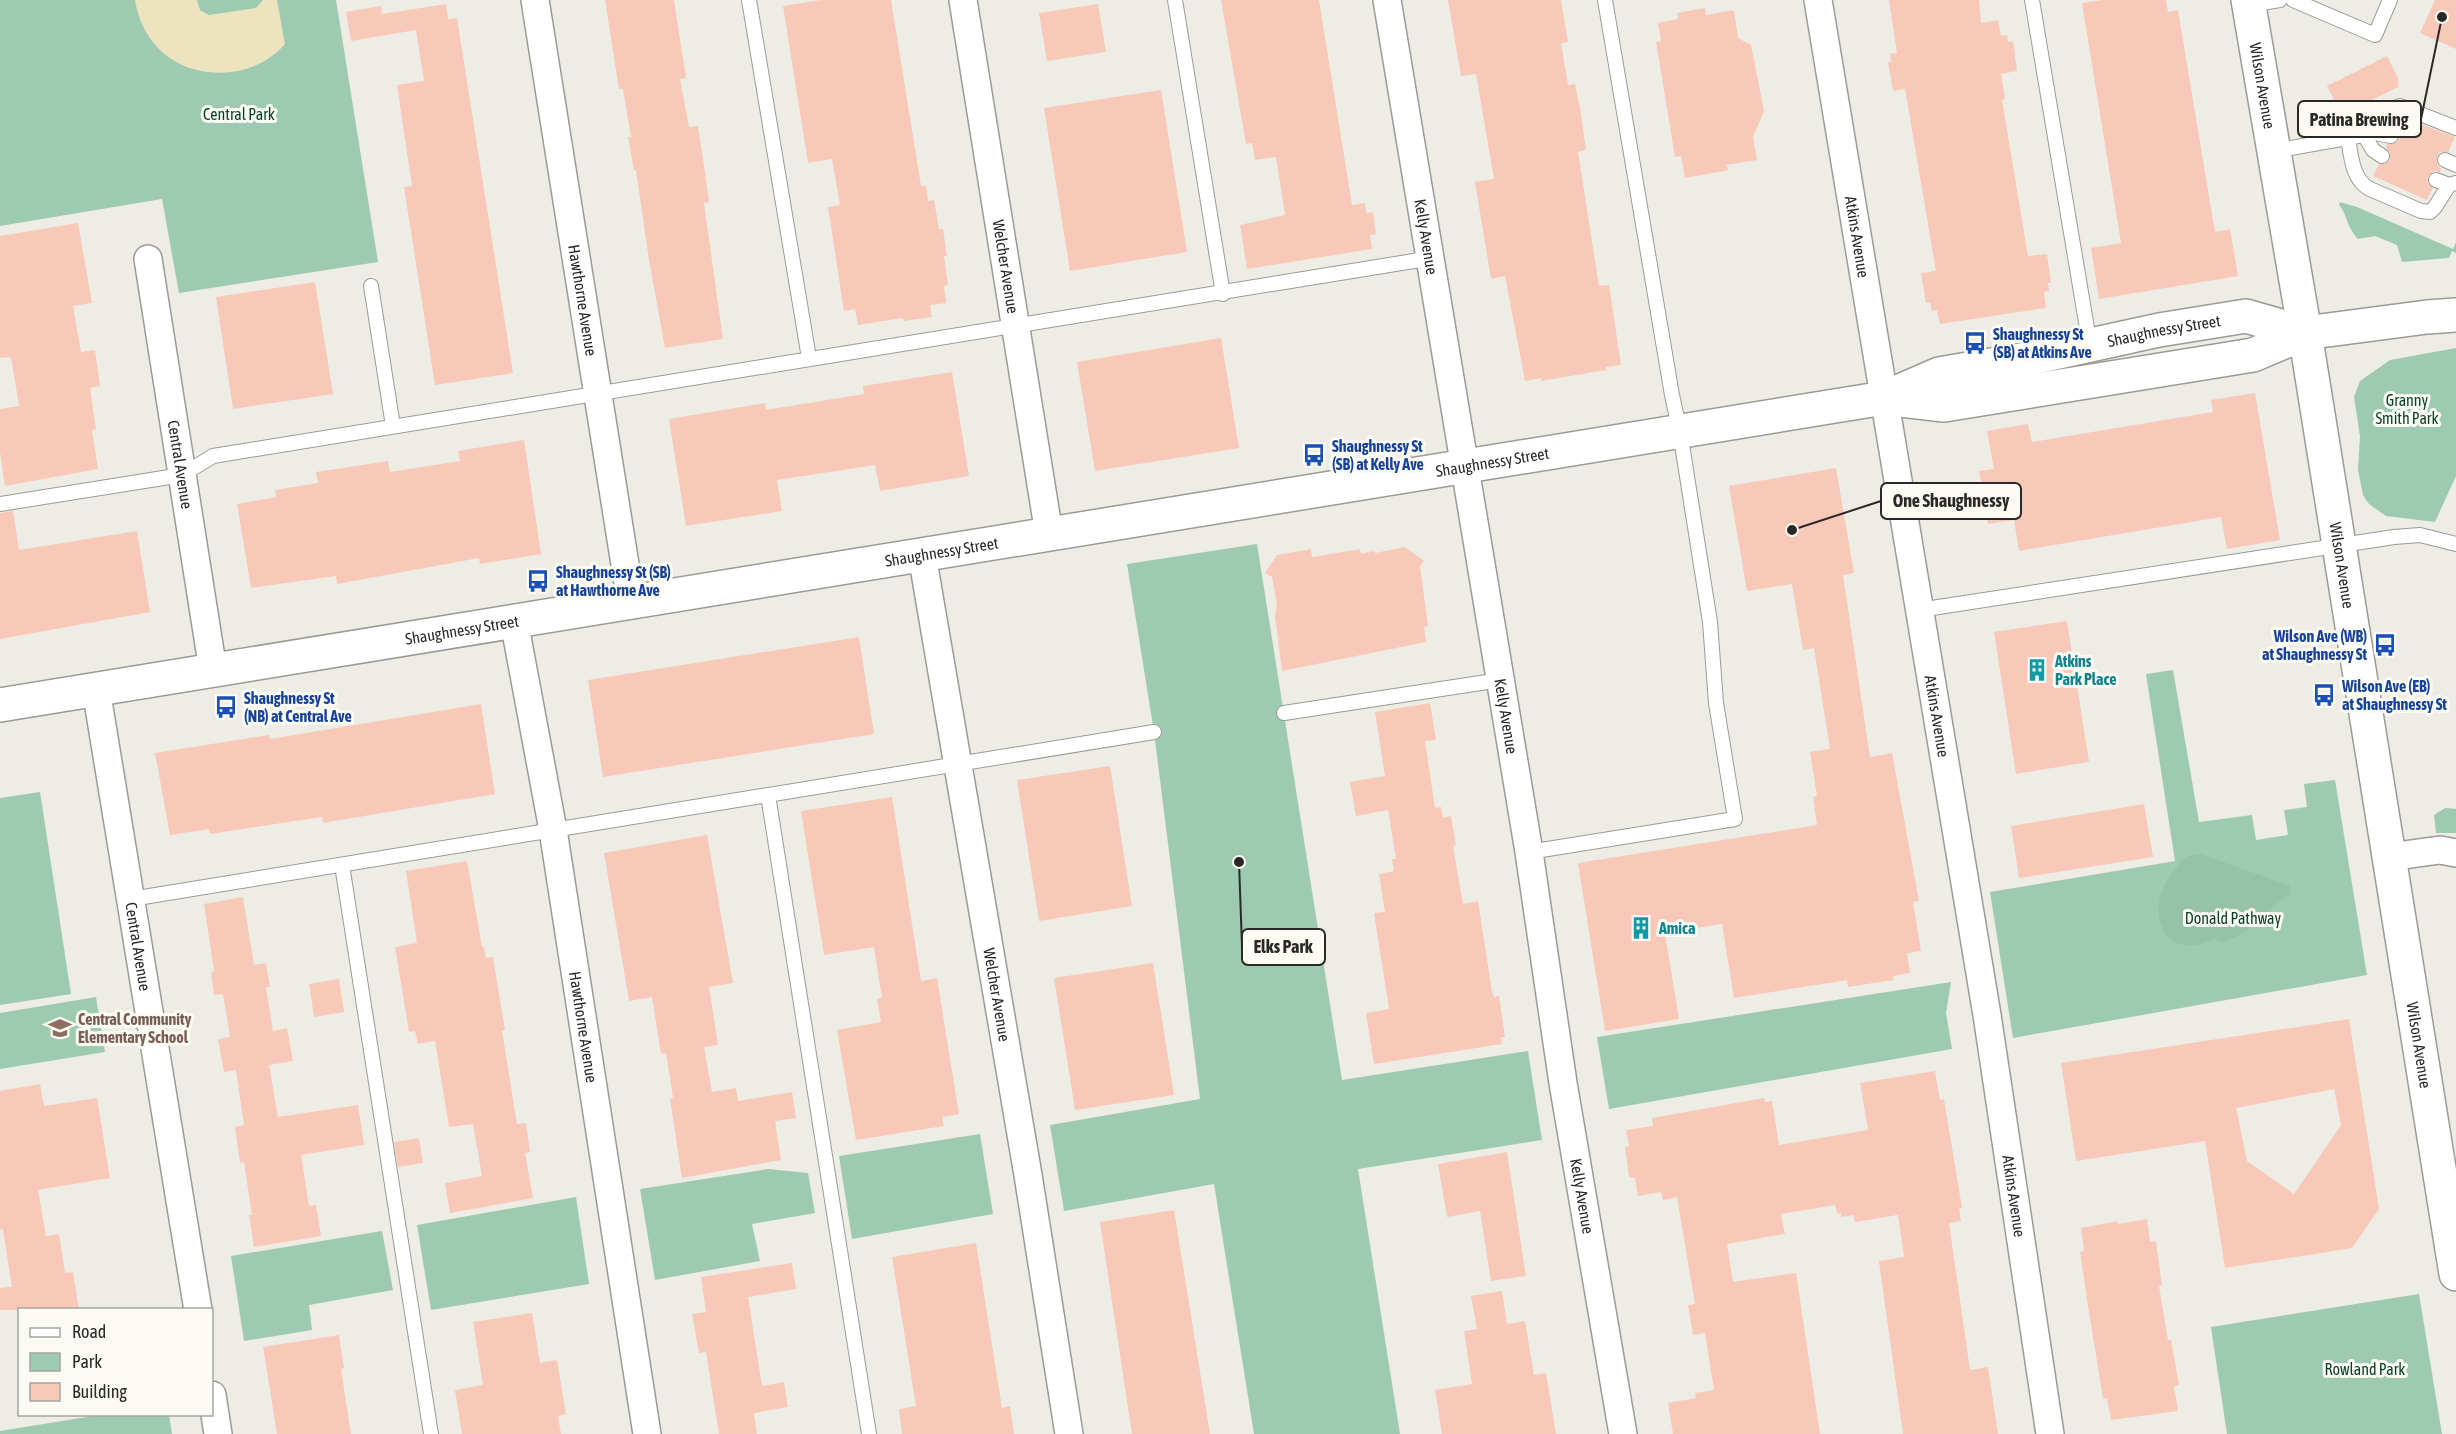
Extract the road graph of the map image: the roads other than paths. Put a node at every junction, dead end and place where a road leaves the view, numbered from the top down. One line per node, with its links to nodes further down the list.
1 (535, 0): 28 (street, Hawthorne Avenue)
2 (749, 0): 27 (lane)
3 (963, 0): 24 (street, Welcher Avenue)
4 (1175, 0): 22 (lane)
5 (1388, 0): 19 (street, Kelly Avenue)
6 (1605, 0): 31 (lane)
7 (1818, 0): 29 (street, Atkins Avenue)
8 (2032, 0): 26 (lane)
9 (2293, 0): 10 (lane)
10 (2390, 0)
11 (2259, 2): 16 (main road, Wilson Avenue)
12 (2456, 128): 13 (lane)
13 (2364, 135): 14 (lane); 15 (lane); 17 (lane)
14 (2391, 136)
15 (2348, 138): 16 (lane); 18 (lane)
16 (2274, 151): 25 (main road, Wilson Avenue)
17 (2382, 156)
18 (2447, 183)
19 (1432, 258): 22 (lane); 32 (street, Kelly Avenue)
20 (148, 259): 33 (street, Central Avenue)
21 (371, 286): 30 (lane)
22 (1223, 294): 24 (lane)
23 (2456, 315): 25 (main road, Shaughnessy Street)
24 (1016, 325): 27 (lane); 35 (street, Welcher Avenue)
25 (2306, 333): 26 (main road, Shaughnessy Street); 29 (main road, Shaughnessy Street); 37 (main road, Wilson Avenue)
26 (2090, 346): 29 (main road, Shaughnessy Street)
27 (809, 358): 28 (lane)
28 (598, 393): 30 (lane); 39 (street, Hawthorne Avenue)
29 (1884, 398): 31 (main road, Shaughnessy Street); 40 (street, Atkins Avenue)
30 (393, 426): 33 (lane)
31 (1680, 432): 32 (main road, Shaughnessy Street); 51 (lane)
32 (1465, 467): 35 (main road, Shaughnessy Street); 43 (street, Kelly Avenue)
33 (182, 475): 34 (lane); 42 (street, Central Avenue)
34 (0, 504)
35 (1049, 534): 38 (main road, Shaughnessy Street)
36 (2456, 544): 37 (lane)
37 (2340, 545): 40 (lane); 53 (main road, Wilson Avenue)
38 (922, 555): 39 (main road, Shaughnessy Street); 48 (street, Welcher Avenue)
39 (631, 602): 41 (main road, Shaughnessy Street)
40 (1919, 610): 65 (street, Atkins Avenue)
41 (514, 621): 42 (main road, Shaughnessy Street); 50 (street, Hawthorne Avenue)
42 (213, 670): 44 (main road, Shaughnessy Street)
43 (1500, 680): 46 (lane); 51 (street, Kelly Avenue)
44 (96, 689): 45 (main road, Shaughnessy Street); 55 (street, Central Avenue)
45 (0, 705)
46 (1284, 713)
47 (1154, 732): 48 (lane)
48 (957, 764): 49 (lane); 63 (street, Welcher Avenue)
49 (768, 795): 50 (lane); 62 (lane)
50 (553, 830): 54 (lane); 61 (street, Hawthorne Avenue)
51 (1528, 852): 64 (street, Kelly Avenue)
52 (2456, 853): 53 (street)
53 (2389, 857): 56 (main road, Wilson Avenue)
54 (342, 865): 55 (lane); 60 (lane)
55 (130, 899): 57 (street, Central Avenue)
56 (2456, 1274)
57 (198, 1308)
58 (213, 1402): 59 (street)
59 (218, 1434)
60 (431, 1434)
61 (647, 1434)
62 (869, 1434)
63 (1069, 1434)
64 (1623, 1434)
65 (2050, 1434)

